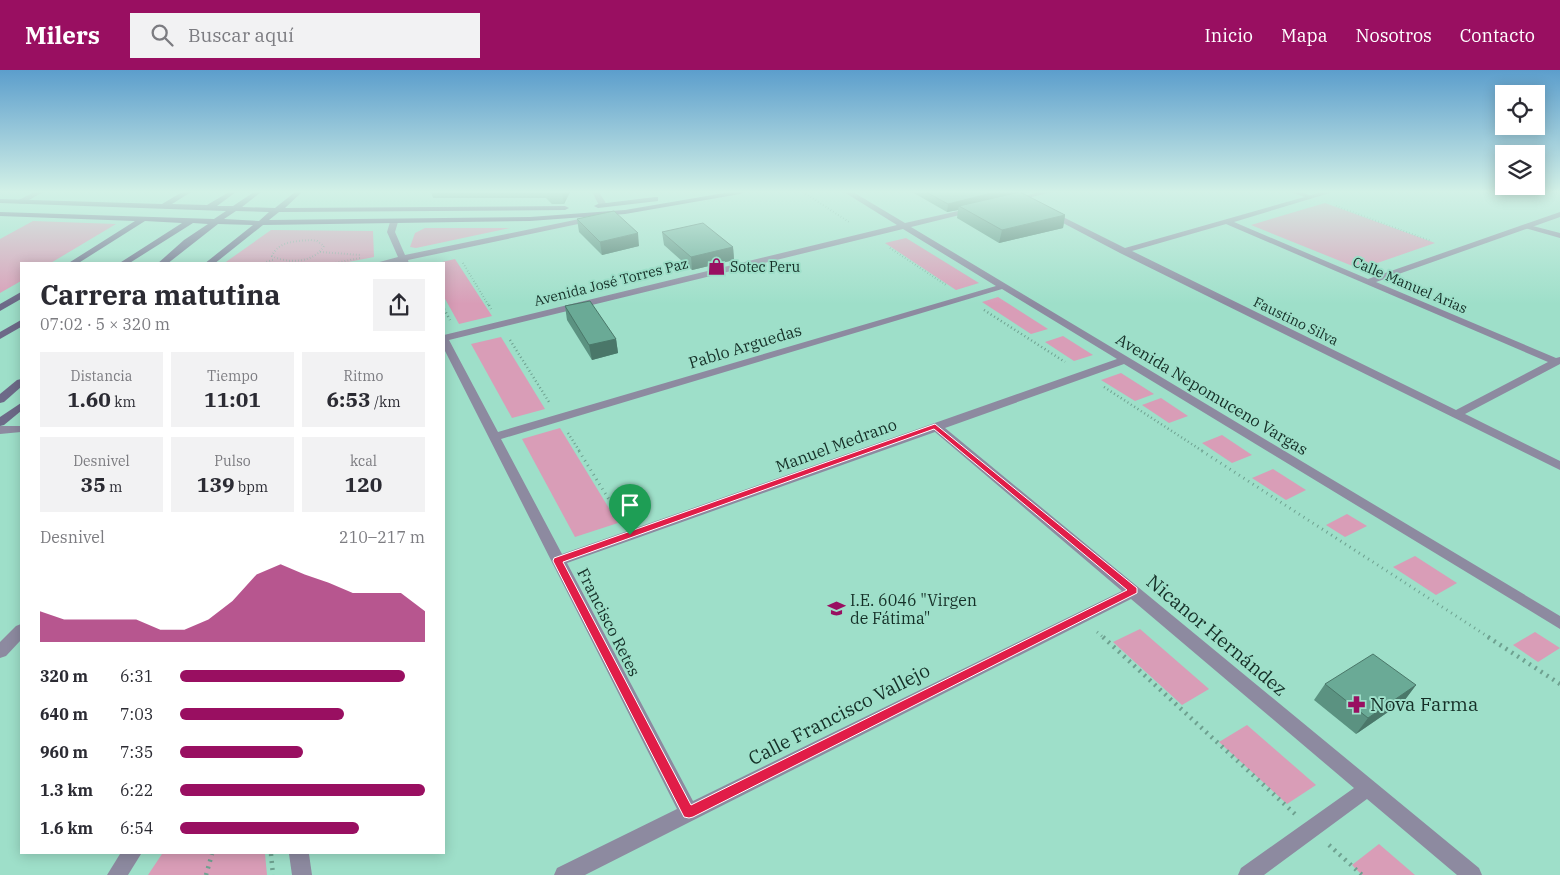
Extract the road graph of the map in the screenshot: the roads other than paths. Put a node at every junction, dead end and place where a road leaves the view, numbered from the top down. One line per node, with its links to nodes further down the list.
1 (126, 230): 17 (main road)
2 (177, 230): 18 (main road)
3 (205, 230): 19 (main road)
4 (253, 230): 20 (main road)
5 (392, 230): 16 (street)
6 (542, 230): 16 (street)
7 (888, 230): 27 (street, Avenida José Torres Paz)
8 (910, 230): 22 (street, Avenida Nepomuceno Vargas)
9 (1080, 230): 15 (street, Faustino Silva)
10 (1196, 230): 15 (street)
11 (1245, 230): 21 (street, Calle Manuel Arias)
12 (1518, 230): 21 (street)
13 (1539, 230): 14 (street)
14 (1560, 236)
15 (1123, 251): 34 (street, Faustino Silva)
16 (403, 261)
17 (74, 262)
18 (125, 262)
19 (163, 262)
20 (211, 262)
21 (1368, 282): 30 (street, Calle Manuel Arias)
22 (1004, 286): 29 (street, Avenida Nepomuceno Vargas); 39 (street, Pablo Arguedas)
23 (20, 296): 24 (main road)
24 (0, 308)
25 (20, 324): 26 (main road)
26 (0, 336)
27 (445, 339)
28 (445, 341): 39 (street, Francisco Retes)
29 (1125, 360): 36 (street, Manuel Medrano); 43 (street, Avenida Nepomuceno Vargas)
30 (1558, 361): 34 (street)
31 (20, 383): 32 (main road)
32 (0, 400)
33 (20, 407): 35 (main road)
34 (1456, 415): 40 (street, Faustino Silva)
35 (0, 423)
36 (935, 426): 41 (street, Manuel Medrano); 42 (street, Nicanor Hernández)
37 (20, 429): 38 (street)
38 (0, 430)
39 (495, 437): 41 (street, Francisco Retes)
40 (1560, 466)
41 (558, 561): 47 (street, Francisco Retes)
42 (1134, 591): 46 (street, Nicanor Hernández); 47 (street, Calle Francisco Vallejo)
43 (1560, 623)
44 (20, 631): 45 (street)
45 (0, 652)
46 (1368, 788): 53 (street); 54 (street, Nicanor Hernández)
47 (689, 813): 52 (street, Calle Francisco Vallejo)
48 (131, 854): 50 (street)
49 (299, 854): 51 (street)
50 (117, 875)
51 (302, 875)
52 (564, 875)
53 (1248, 875)
54 (1472, 875)

